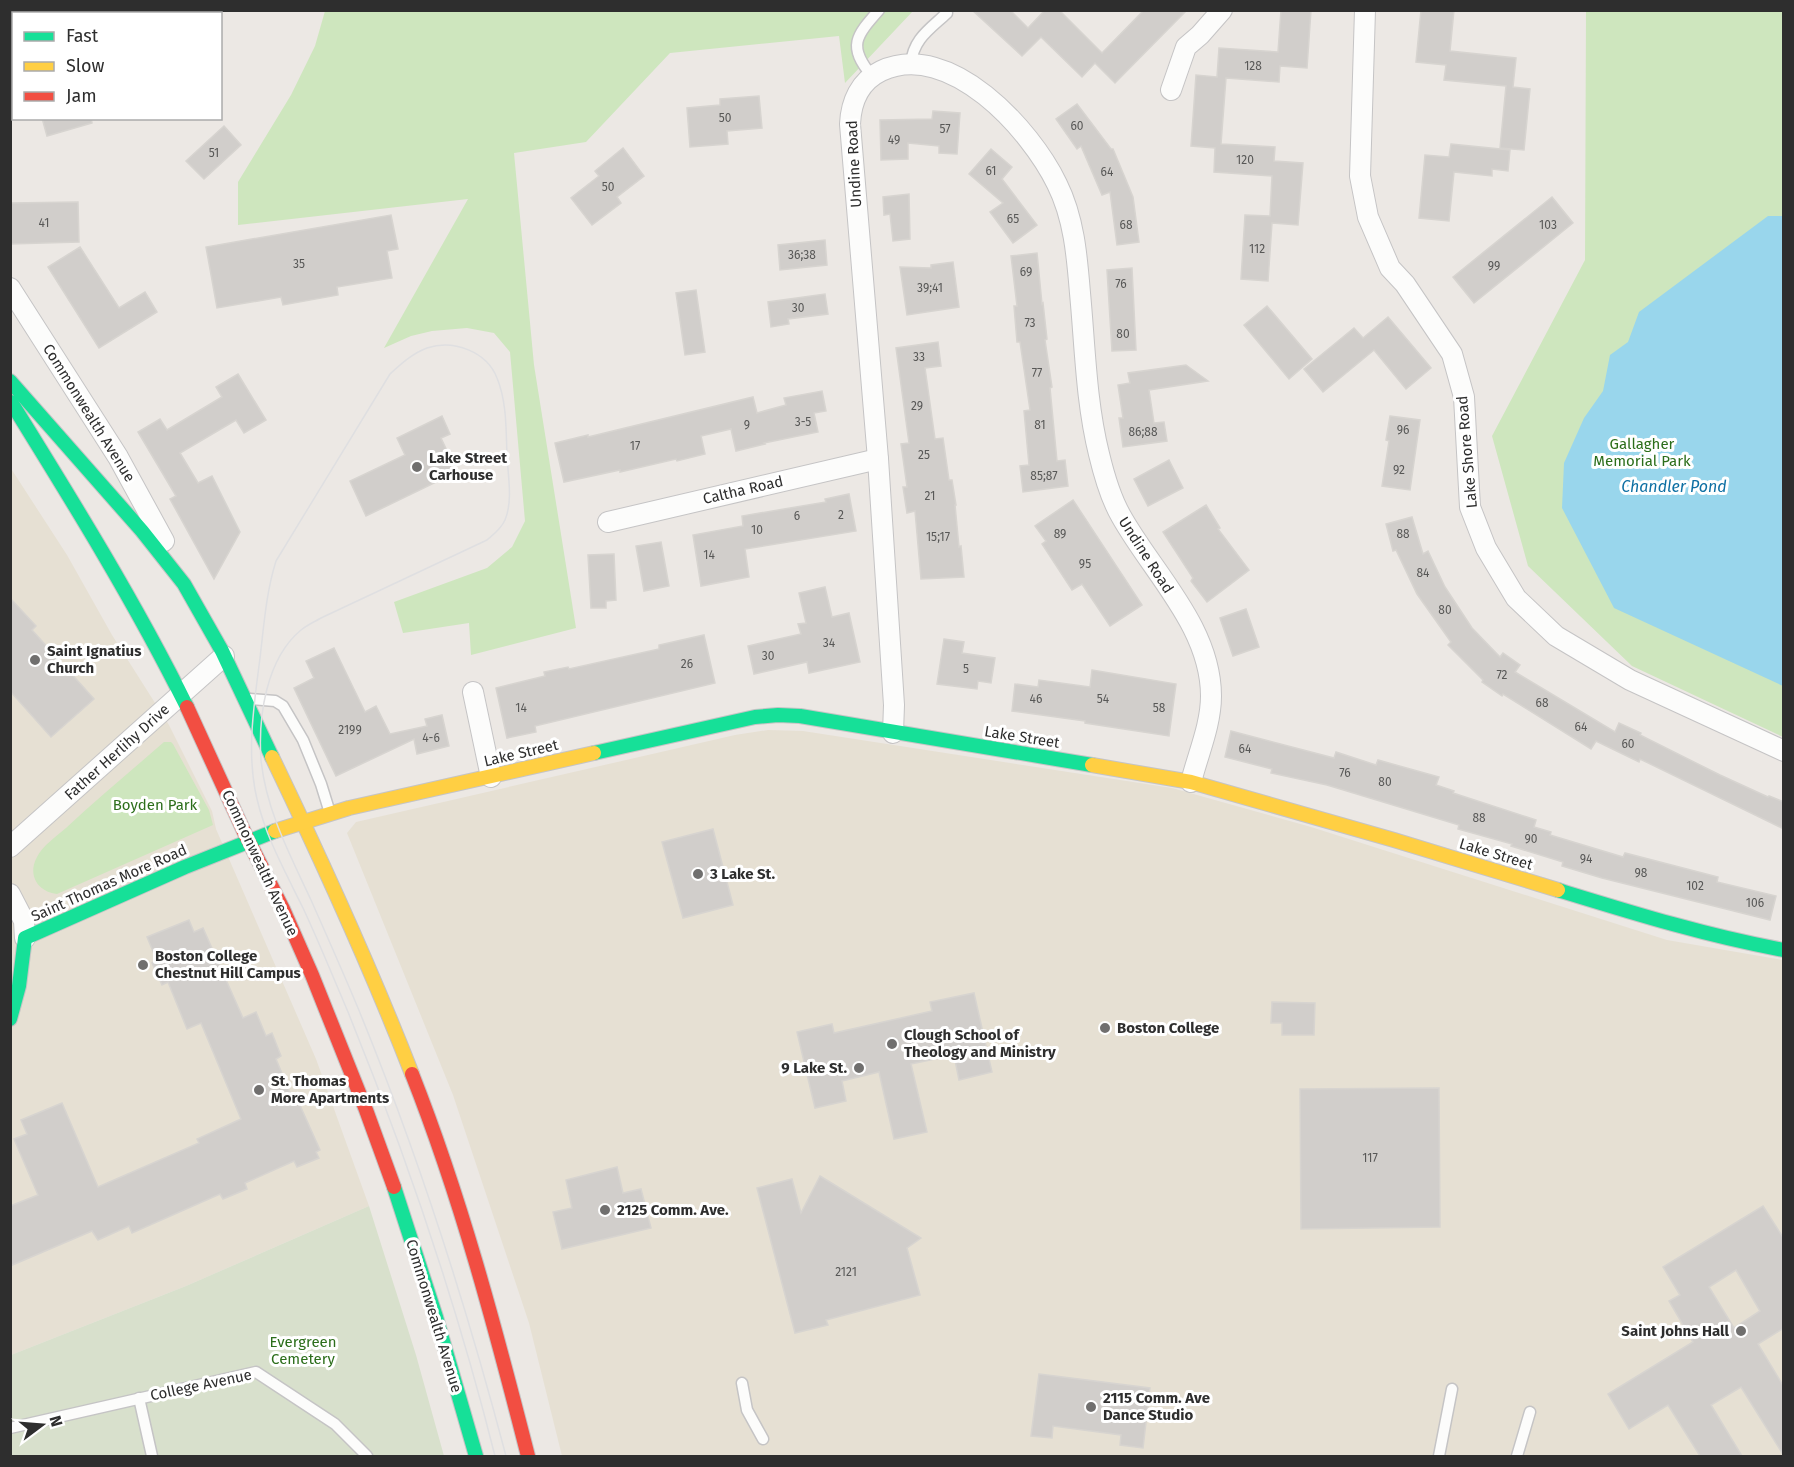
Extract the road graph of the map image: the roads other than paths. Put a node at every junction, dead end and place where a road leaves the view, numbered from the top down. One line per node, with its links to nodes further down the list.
1 (879, 10): 6 (lane)
2 (1222, 10): 7 (street)
3 (1365, 10): 19 (street, Lake Shore Road)
4 (947, 13): 5 (lane)
5 (911, 64): 6 (street, Undine Road); 21 (street, Undine Road)
6 (872, 76): 11 (street, Undine Road)
7 (1171, 90)
8 (10, 288): 13 (street, Commonwealth Avenue)
9 (10, 381): 13 (main road, Commonwealth Avenue)
10 (10, 402): 16 (main road, Commonwealth Avenue)
11 (878, 459): 12 (street, Caltha Road); 18 (street, Undine Road)
12 (608, 522)
13 (197, 605): 14 (main road, Commonwealth Avenue)
14 (224, 656): 16 (street, Father Herlihy Drive); 17 (main road, Commonwealth Avenue)
15 (472, 692): 20 (street)
16 (182, 694): 24 (main road, Commonwealth Avenue); 25 (street, Father Herlihy Drive)
17 (244, 699): 22 (lane); 23 (main road, Commonwealth Avenue)
18 (893, 733): 20 (main road, Lake Street); 21 (main road, Lake Street)
19 (1784, 751)
20 (491, 777): 22 (main road, Lake Street)
21 (1191, 782): 28 (main road, Lake Street)
22 (330, 813): 23 (main road, Lake Street)
23 (304, 821): 24 (main road, Lake Street); 39 (main road, Commonwealth Avenue)
24 (248, 840): 27 (main road, Saint Thomas More Road); 38 (main road, Commonwealth Avenue)
25 (10, 847)
26 (10, 894): 27 (street)
27 (25, 938): 29 (main road, Saint Thomas More Road)
28 (1784, 950)
29 (10, 1019)
30 (742, 1383): 35 (lane)
31 (1452, 1389): 40 (lane)
32 (139, 1398): 34 (lane, College Avenue); 36 (lane); 37 (lane, College Avenue)
33 (1530, 1412): 41 (lane)
34 (10, 1428)
35 (763, 1439)
36 (153, 1456)
37 (367, 1456)
38 (476, 1456)
39 (528, 1456)
40 (1439, 1456)
41 (1517, 1456)

